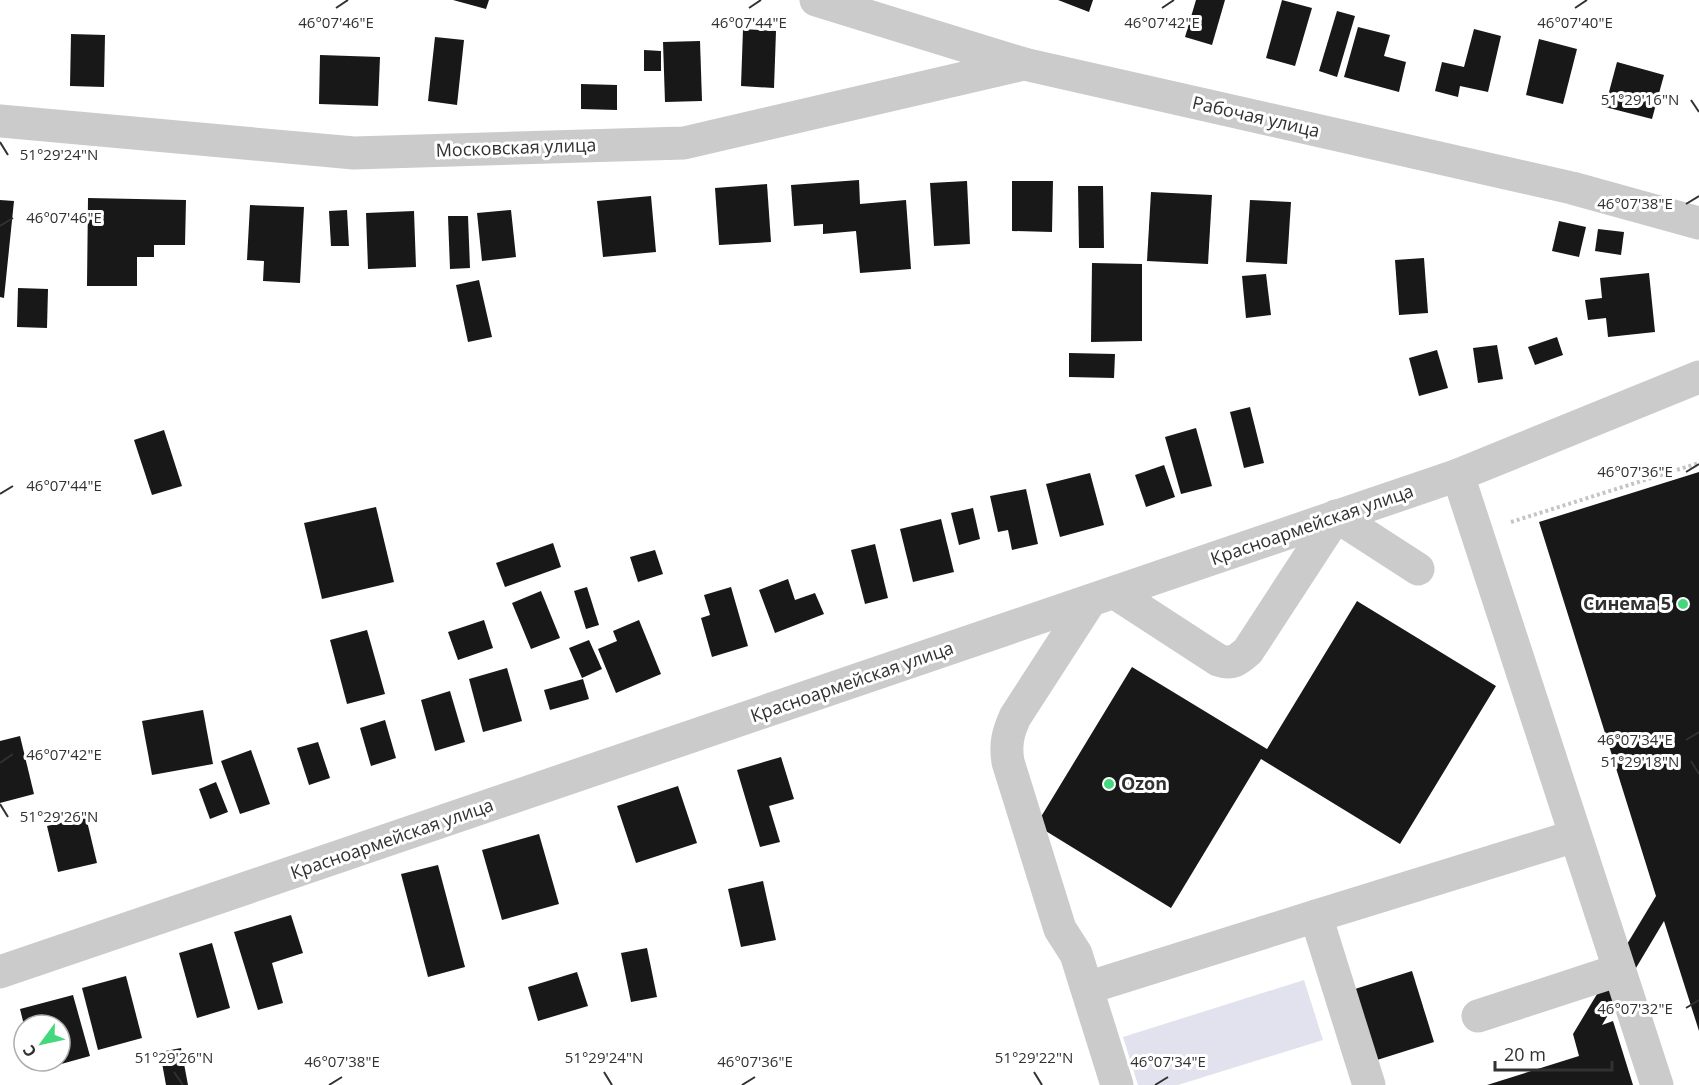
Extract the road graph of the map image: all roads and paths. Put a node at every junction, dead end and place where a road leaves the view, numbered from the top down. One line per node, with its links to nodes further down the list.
1 (816, 0): 2 (street, Рабочая улица)
2 (1024, 64): 3 (street, Московская улица); 4 (street, Рабочая улица)
3 (0, 121)
4 (1699, 223)
5 (1699, 377): 7 (street, Красноармейская улица)
6 (1699, 463): 9 (path)
7 (1458, 475): 8 (street, Красноармейская улица); 9 (street)
8 (1336, 516): 10 (street); 11 (street, Красноармейская улица); 11 (street)
9 (1476, 533): 12 (street)
10 (1418, 569)
11 (1103, 597): 15 (street, Красноармейская улица); 16 (street)
12 (1575, 836): 13 (street); 14 (street)
13 (1316, 916): 16 (street); 19 (street)
14 (1619, 970): 17 (street); 20 (street)
15 (0, 972)
16 (1086, 988): 18 (street)
17 (1478, 1016)
18 (1117, 1085)
19 (1369, 1085)
20 (1657, 1085)

